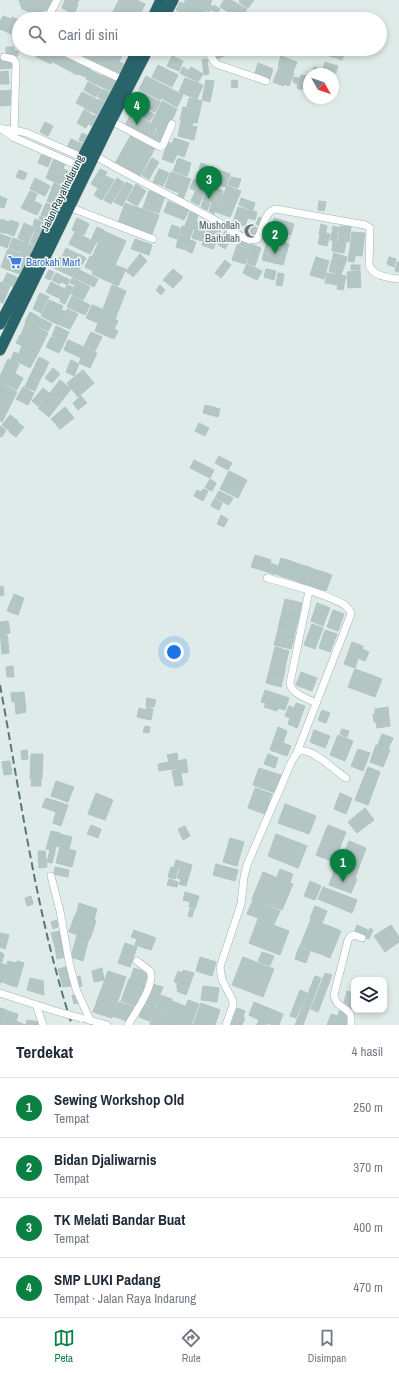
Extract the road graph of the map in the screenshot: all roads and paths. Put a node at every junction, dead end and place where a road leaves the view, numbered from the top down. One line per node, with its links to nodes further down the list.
1 (57, 0): 4 (street)
2 (161, 0): 5 (highway)
3 (173, 0): 6 (highway)
4 (51, 12)
5 (155, 12)
6 (167, 12)
7 (73, 56): 12 (street)
8 (135, 56): 12 (highway, Jalan Raya Indarung)
9 (144, 56): 14 (highway, Jalan Raya Indarung)
10 (211, 56): 13 (street)
11 (4, 57): 17 (street)
12 (123, 80): 18 (highway, Jalan Raya Indarung)
13 (266, 81)
14 (111, 121): 15 (street); 18 (highway, Jalan Raya Indarung)
15 (172, 124)
16 (1, 128): 17 (street)
17 (14, 133): 18 (street)
18 (87, 160): 19 (highway, Jalan Raya Indarung); 21 (street); 22 (highway, Jalan Raya Indarung)
19 (69, 207): 20 (street); 22 (highway, Jalan Raya Indarung)
20 (153, 239)
21 (399, 279)
22 (18, 300): 23 (highway, Jalan Raya Indarung); 24 (highway, Jalan Raya Indarung)
23 (0, 324)
24 (0, 350)
25 (267, 578): 26 (street)
26 (309, 591): 27 (street); 27 (street)
27 (316, 703): 28 (street)
28 (296, 755): 29 (street); 39 (street)
29 (346, 778)
30 (51, 876): 35 (street)
31 (362, 938): 40 (street)
32 (137, 961): 38 (street)
33 (0, 993): 34 (street)
34 (36, 1005): 35 (street, bridge); 36 (street)
35 (90, 1020): 37 (street)
36 (43, 1025)
37 (107, 1025)
38 (128, 1025)
39 (226, 1025)
40 (351, 1025)

